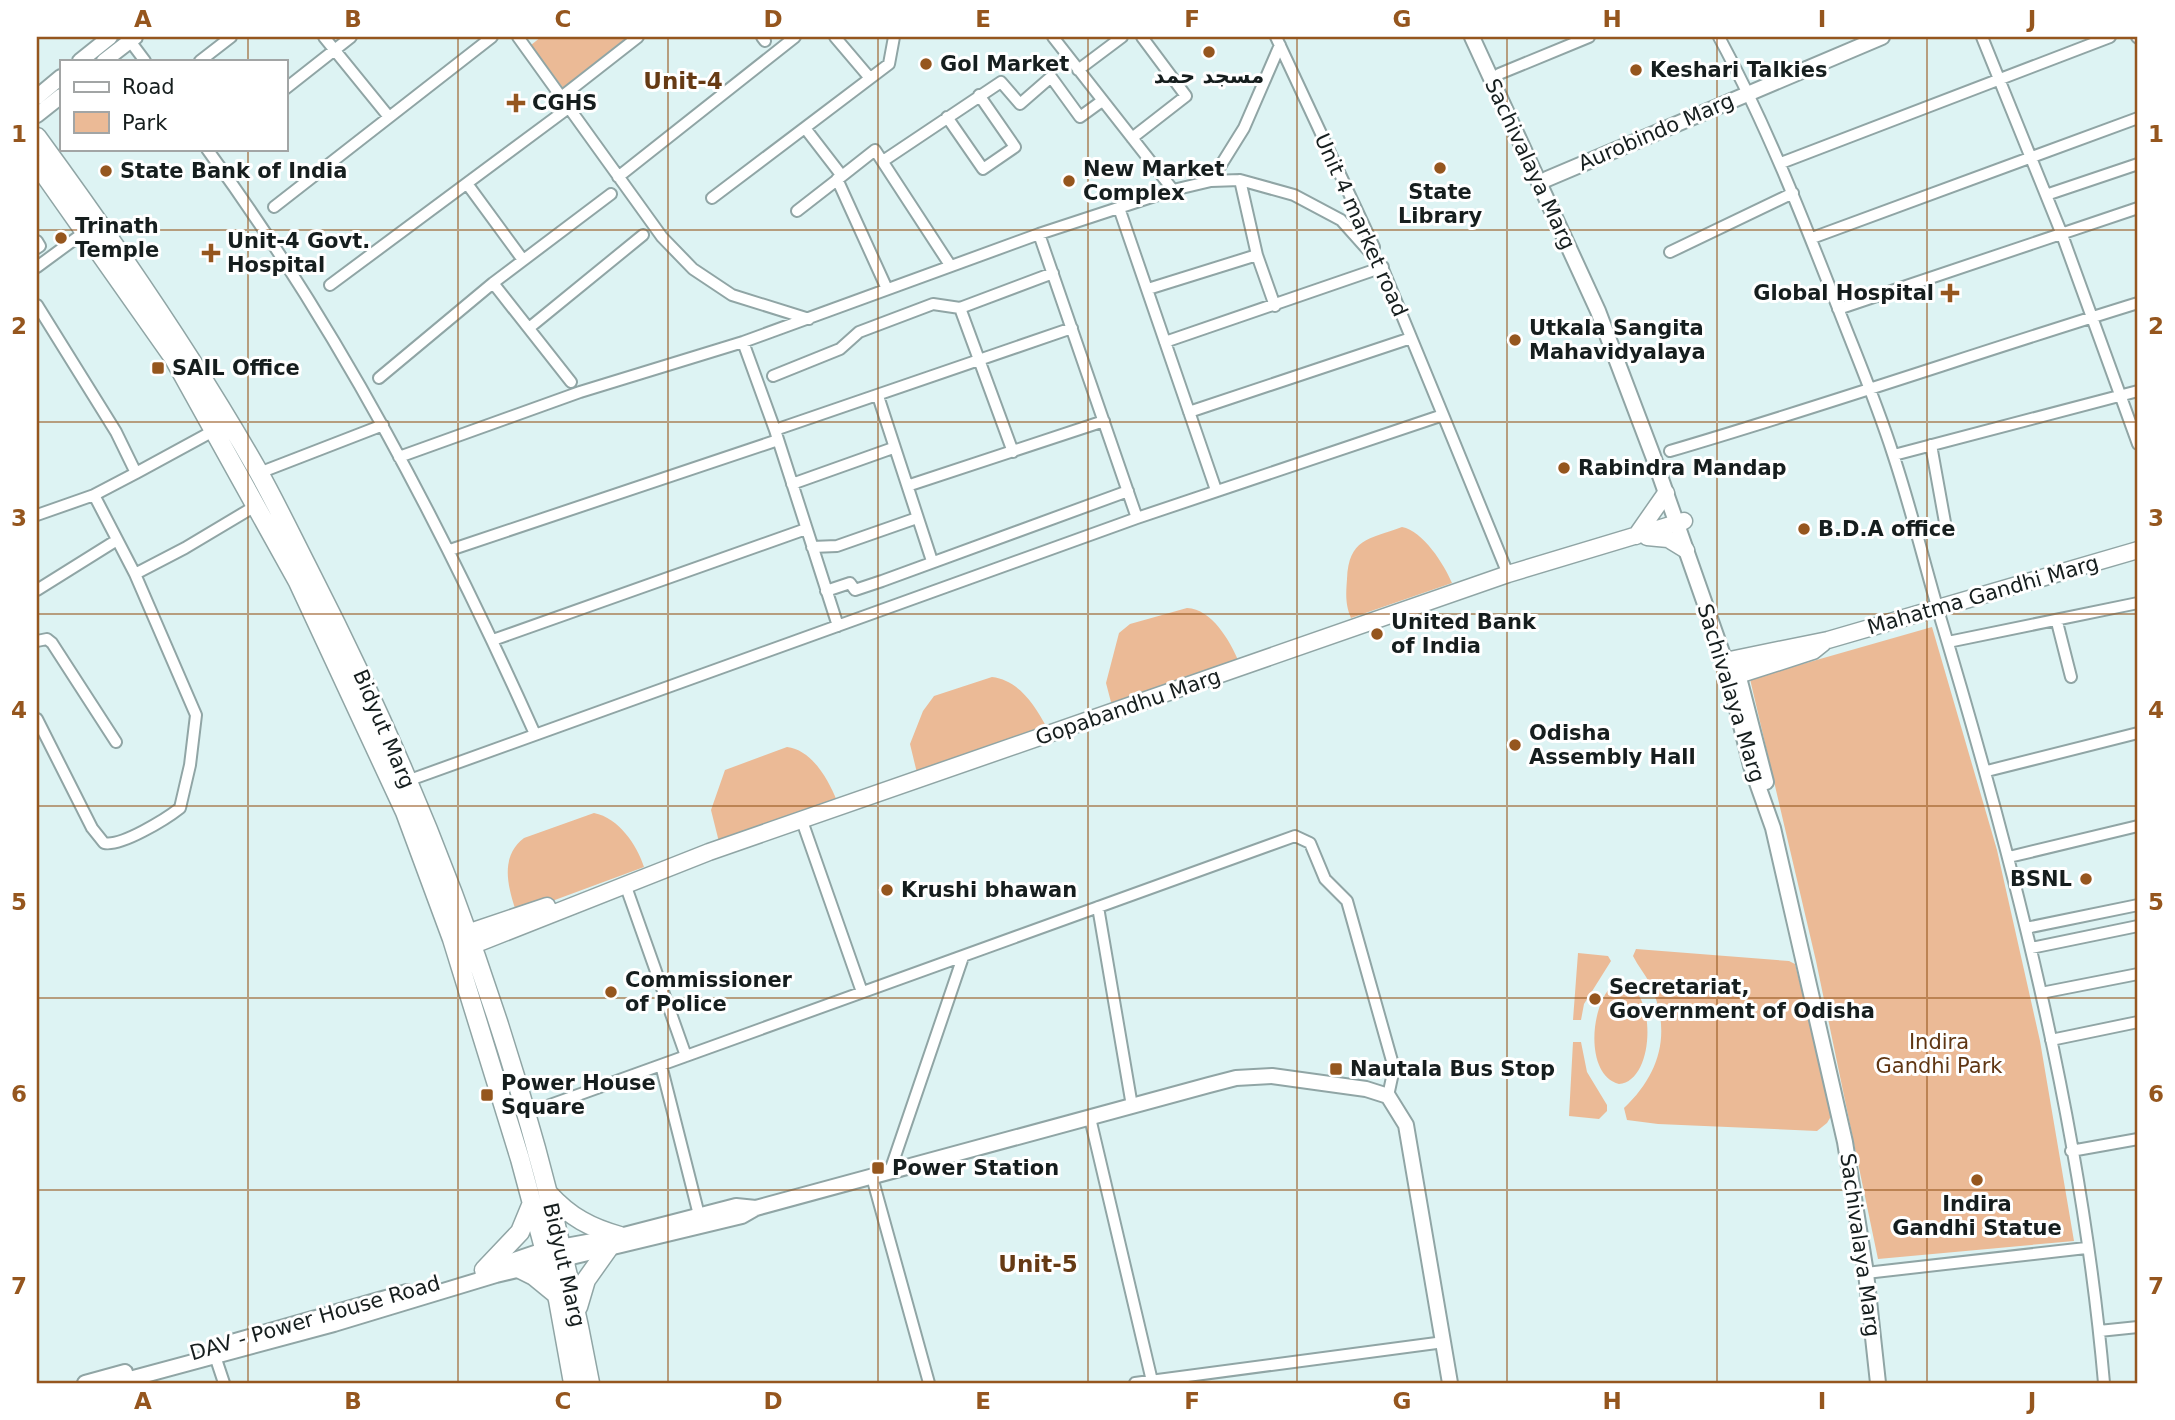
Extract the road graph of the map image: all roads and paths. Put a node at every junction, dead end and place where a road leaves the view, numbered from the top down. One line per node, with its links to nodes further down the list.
1 (110, 37): 24 (street)
2 (231, 37): 27 (street)
3 (324, 37): 23 (street)
4 (351, 37): 23 (street)
5 (492, 37): 42 (street)
6 (638, 37): 38 (street)
7 (794, 37): 54 (street)
8 (835, 37): 30 (street)
9 (894, 37): 30 (street)
10 (1053, 37): 28 (street)
11 (1122, 37): 28 (street)
12 (1142, 37): 47 (street)
13 (1472, 37): 127 (street, Sachivalaya Marg)
14 (1482, 37): 29 (street, Sachivalaya Marg)
15 (1589, 37): 29 (street)
16 (1719, 37): 34 (street)
17 (1882, 37): 34 (street, Aurobindo Marg)
18 (1982, 37): 32 (street)
19 (2110, 37): 32 (street)
20 (522, 38): 38 (street)
21 (133, 39): 25 (street); 26 (street)
22 (1278, 41): 58 (street); 82 (street, Unit 4 market road)
23 (335, 48): 33 (street); 42 (street)
24 (81, 60)
25 (105, 60)
26 (144, 60)
27 (201, 60)
28 (1078, 70): 39 (street)
29 (1499, 75): 56 (street, Sachivalaya Marg)
30 (869, 77): 45 (street)
31 (60, 78): 36 (street)
32 (2000, 78): 49 (street); 51 (street)
33 (287, 87)
34 (1749, 93): 51 (street); 56 (street, Aurobindo Marg)
35 (979, 95): 39 (street); 43 (street); 43 (street)
36 (37, 97)
37 (60, 97): 41 (street)
38 (560, 98): 40 (street)
39 (1102, 101): 47 (street)
40 (567, 109): 54 (street); 60 (street)
41 (37, 116)
42 (389, 117): 66 (street)
43 (947, 117): 50 (street)
44 (2138, 118): 49 (street)
45 (805, 128): 55 (street); 65 (street)
46 (37, 137): 122 (main road, Bidyut Marg)
47 (1132, 138): 61 (street)
48 (208, 150): 111 (street)
49 (2031, 157): 64 (street); 74 (street)
50 (883, 161): 55 (street); 80 (street)
51 (1781, 163): 62 (street)
52 (37, 164): 59 (main road, Bidyut Marg)
53 (2138, 164): 64 (street)
54 (618, 177): 94 (street)
55 (840, 178): 69 (street); 86 (street)
56 (1547, 179): 133 (street, Sachivalaya Marg)
57 (1240, 180): 58 (street); 78 (street); 82 (street)
58 (1211, 181): 61 (street)
59 (43, 185): 70 (main road, Bidyut Marg)
60 (468, 186): 79 (street); 85 (street)
61 (1172, 190): 67 (street)
62 (1793, 193): 74 (street); 77 (street)
63 (611, 194): 79 (street)
64 (2046, 195): 71 (street)
65 (712, 198)
66 (274, 207)
67 (1119, 208): 73 (street); 87 (street)
68 (2138, 208): 71 (street)
69 (797, 211)
70 (86, 232): 81 (street); 112 (main road, Bidyut Marg)
71 (2061, 232): 92 (street); 93 (street)
72 (643, 234): 95 (street)
73 (1040, 234): 80 (street); 83 (street)
74 (1812, 238): 92 (street)
75 (37, 242): 76 (street)
76 (37, 248)
77 (1670, 252)
78 (1257, 255): 87 (street); 90 (street)
79 (523, 260): 84 (street)
80 (950, 265): 86 (street)
81 (37, 267)
82 (1383, 267): 90 (street); 97 (street, Unit 4 market road)
83 (1053, 273): 91 (street); 96 (street)
84 (494, 283): 95 (street); 102 (street)
85 (330, 285)
86 (887, 289): 94 (street)
87 (1147, 289): 99 (street)
88 (2138, 303): 93 (street)
89 (37, 305): 121 (street)
90 (1275, 306): 99 (street)
91 (960, 308): 100 (street); 101 (street)
92 (1839, 309): 104 (street)
93 (2093, 317): 104 (street); 106 (street)
94 (809, 319): 98 (street)
95 (529, 328): 103 (street)
96 (1072, 328): 100 (street); 110 (street)
97 (1411, 338): 108 (street); 109 (street, Unit 4 market road)
98 (743, 342): 113 (street); 120 (street)
99 (1165, 342): 108 (street)
100 (979, 358): 107 (street); 118 (street)
101 (773, 376)
102 (379, 378)
103 (571, 382)
104 (1870, 387): 117 (street); 119 (street)
105 (2138, 391): 106 (street)
106 (2122, 395): 114 (street); 115 (street)
107 (878, 396): 113 (street); 116 (street)
108 (1189, 412): 125 (street)
109 (1443, 415): 125 (street); 144 (street, Unit 4 market road)
110 (1104, 421): 118 (street); 126 (street)
111 (383, 425): 120 (street); 122 (street)
112 (215, 430): 121 (street); 129 (main road, Bidyut Marg)
113 (776, 435): 123 (street); 141 (street)
114 (2138, 444)
115 (1931, 445): 119 (street); 134 (street)
116 (893, 448): 123 (street); 124 (street)
117 (1670, 451)
118 (1013, 452): 124 (street)
119 (1894, 455): 148 (street)
120 (399, 457): 141 (street)
121 (136, 473): 128 (street)
122 (259, 473): 156 (main road, Bidyut Marg)
123 (792, 484): 135 (street)
124 (910, 485): 132 (street)
125 (1216, 490): 131 (street)
126 (1128, 491): 131 (street); 142 (street)
127 (1666, 493): 133 (street, Sachivalaya Marg); 136 (main road)
128 (94, 495): 130 (street); 137 (street)
129 (257, 505): 143 (street); 157 (main road, Bidyut Marg)
130 (37, 515)
131 (1137, 517): 150 (street)
132 (917, 518): 138 (street); 142 (street)
133 (1680, 523): 136 (main road, Gopabandhu Marg); 139 (street, Sachivalaya Marg); 155 (street, Sachivalaya Marg)
134 (1946, 528)
135 (806, 529): 138 (street); 151 (street)
136 (1636, 536): 139 (main road); 144 (main road, Gopabandhu Marg)
137 (117, 540): 143 (street); 145 (street)
138 (812, 547): 146 (street)
139 (1686, 550): 155 (street, Sachivalaya Marg)
140 (2138, 550): 148 (main road, Mahatma Gandhi Marg)
141 (450, 551): 151 (street)
142 (932, 561): 146 (street)
143 (135, 574): 160 (street)
144 (1508, 574): 166 (main road, Gopabandhu Marg)
145 (37, 590)
146 (826, 591): 150 (street)
147 (2138, 603): 149 (street)
148 (1938, 608): 152 (main road, Mahatma Gandhi Marg); 154 (street)
149 (2057, 622): 154 (street); 159 (street)
150 (838, 626): 162 (street)
151 (493, 640): 162 (street)
152 (1828, 640): 155 (main road, Mahatma Gandhi Marg); 158 (main road, Mahatma Gandhi Marg)
153 (37, 641): 163 (street)
154 (1948, 642): 164 (street)
155 (1729, 660): 158 (street, Sachivalaya Marg)
156 (358, 666): 157 (main road); 165 (main road, Bidyut Marg)
157 (341, 673): 174 (main road, Bidyut Marg)
158 (1734, 676): 200 (street, Sachivalaya Marg)
159 (2071, 677)
160 (37, 719)
161 (2138, 733): 164 (street)
162 (535, 734): 165 (street)
163 (116, 742)
164 (1987, 771): 168 (street)
165 (407, 781): 174 (main road, Bidyut Marg)
166 (802, 821): 169 (main road, Gopabandhu Marg); 178 (street)
167 (2138, 827): 168 (street)
168 (2009, 857): 173 (street)
169 (625, 884): 174 (main road, Gopabandhu Marg); 182 (street)
170 (2138, 905): 173 (street)
171 (1098, 906): 176 (street); 184 (street); 185 (street)
172 (2138, 926): 175 (street)
173 (2026, 928): 175 (street)
174 (462, 942): 186 (main road, Bidyut Marg); 193 (main road, Bidyut Marg)
175 (2031, 948): 179 (street)
176 (963, 957): 178 (street); 190 (street)
177 (2138, 974): 179 (street)
178 (862, 992): 182 (street)
179 (2041, 993): 181 (street)
180 (2138, 1022): 181 (street)
181 (2050, 1040): 189 (street)
182 (686, 1056): 183 (street)
183 (661, 1065): 186 (street); 194 (street)
184 (1388, 1096): 185 (street); 205 (street)
185 (1132, 1106): 187 (street)
186 (525, 1114): 192 (main road, Bidyut Marg)
187 (1090, 1118): 190 (street); 208 (street)
188 (2138, 1139): 189 (street)
189 (2071, 1151): 196 (street)
190 (890, 1171): 191 (street)
191 (872, 1177): 194 (street); 214 (street)
192 (547, 1192): 195 (main road); 197 (main road, Bidyut Marg)
193 (532, 1203): 197 (main road, Bidyut Marg); 199 (main road)
194 (701, 1221): 195 (street)
195 (614, 1242): 197 (street); 202 (main road)
196 (2086, 1248): 200 (street); 204 (street)
197 (555, 1255): 198 (street, DAV - Power House Road); 199 (street, DAV - Power House Road); 201 (main road, Bidyut Marg); 202 (main road, Bidyut Marg)
198 (520, 1269): 201 (main road); 206 (street, DAV - Power House Road)
199 (484, 1270): 209 (street, DAV - Power House Road)
200 (1869, 1273): 217 (street, Sachivalaya Marg); 218 (street, Sachivalaya Marg)
201 (556, 1294): 212 (main road, Bidyut Marg)
202 (576, 1310): 213 (main road, Bidyut Marg)
203 (2138, 1327): 204 (street)
204 (2099, 1331): 219 (street)
205 (1444, 1342): 207 (street); 216 (street)
206 (215, 1356): 210 (street, DAV - Power House Road); 211 (street)
207 (1200, 1379): 208 (street)
208 (1152, 1381): 215 (street)
209 (85, 1383)
210 (115, 1383)
211 (224, 1383)
212 (573, 1383)
213 (590, 1383)
214 (929, 1383)
215 (1135, 1383)
216 (1450, 1383)
217 (1878, 1383)
218 (1887, 1383)
219 (2104, 1383)

